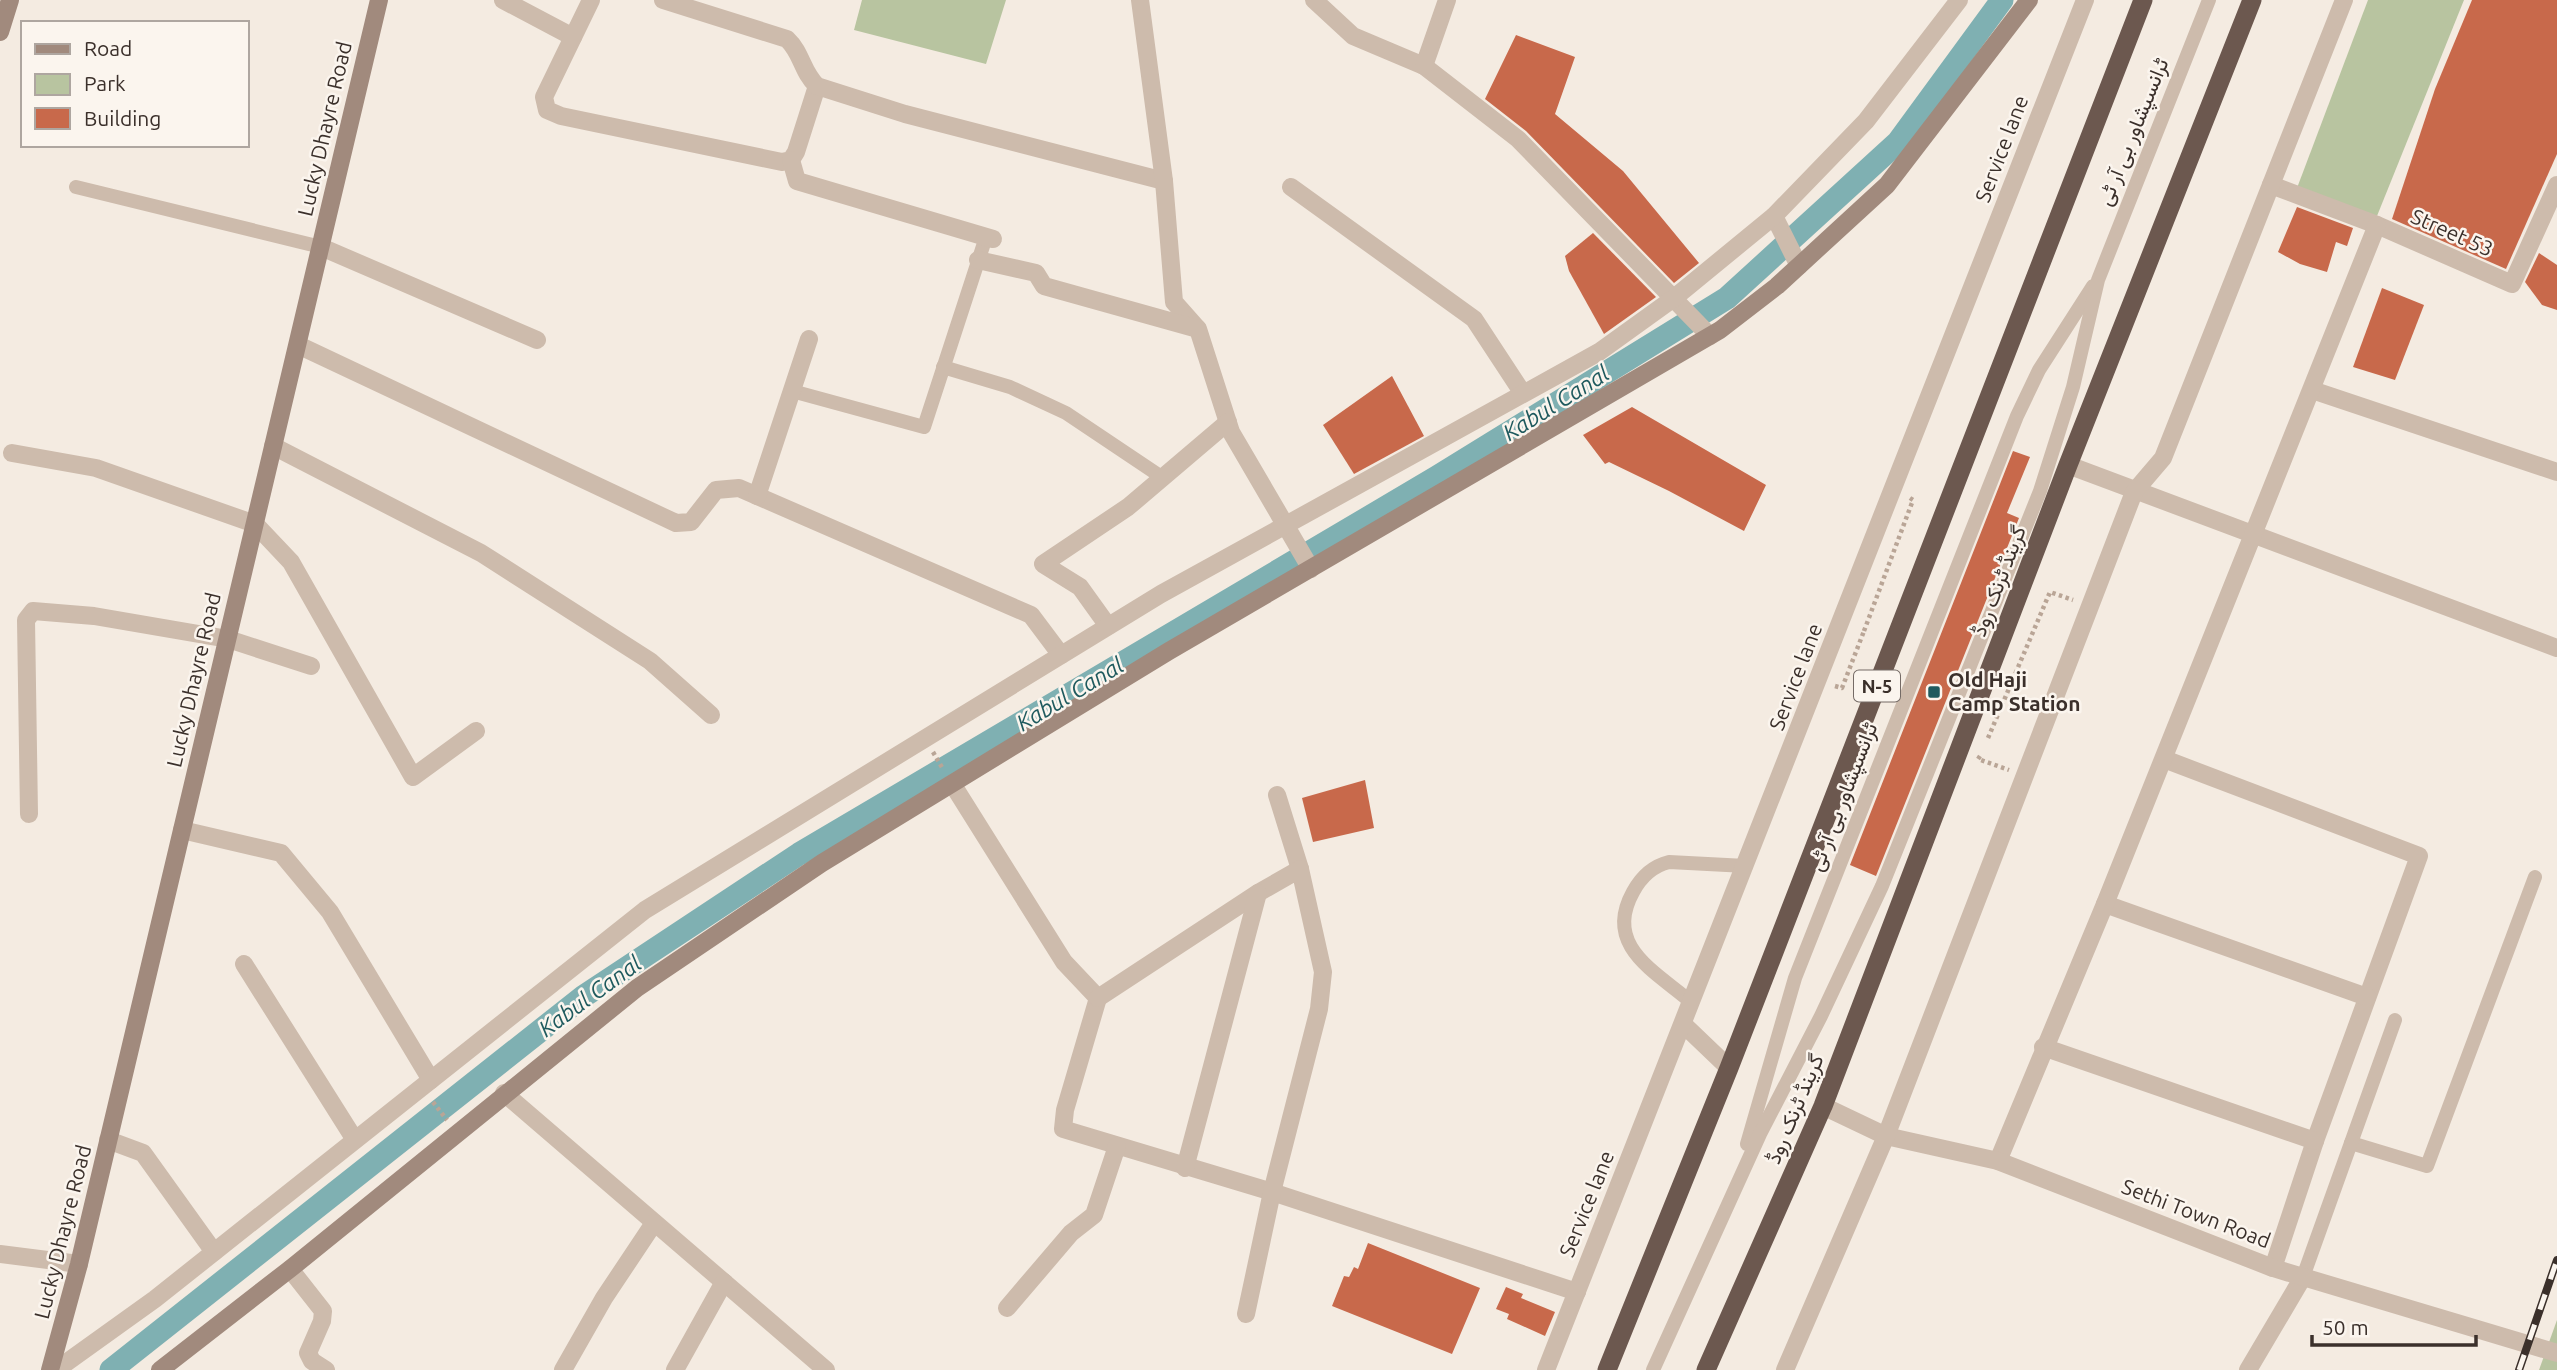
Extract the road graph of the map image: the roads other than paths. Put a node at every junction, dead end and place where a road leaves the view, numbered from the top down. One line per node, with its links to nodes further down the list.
1 (10, 0): 16 (main road)
2 (380, 0): 29 (main road, Lucky Dhayre Road)
3 (503, 0): 17 (street)
4 (592, 0): 17 (street)
5 (663, 0): 19 (street)
6 (1139, 0): 21 (street)
7 (1314, 0): 18 (street)
8 (1447, 0): 18 (street)
9 (1959, 0): 26 (street)
10 (2029, 0): 31 (main road)
11 (2085, 0): 67 (street, Service lane)
12 (2143, 0): 79 (highway, N-5)
13 (2209, 0): 32 (lane, ٹرانسپشاور بی آر ٹی)
14 (2252, 0): 46 (highway, گرینڈ ٹرنک روڈ)
15 (2344, 0): 22 (street)
16 (0, 32)
17 (573, 37): 20 (street)
18 (1424, 66): 33 (street)
19 (817, 86): 20 (street); 21 (street)
20 (791, 160): 28 (street)
21 (1164, 181): 34 (street)
22 (2271, 185): 27 (street, Street 53); 49 (street)
23 (2557, 185): 27 (street, Street 53)
24 (76, 187): 29 (lane)
25 (1291, 187): 42 (street)
26 (1776, 219): 31 (street); 33 (street)
27 (2377, 225): 40 (street)
28 (990, 238): 30 (lane)
29 (320, 247): 37 (street); 38 (main road, Lucky Dhayre Road)
30 (978, 260): 34 (street); 39 (lane)
31 (1796, 260): 35 (main road)
32 (2098, 279): 92 (lane, ٹرانسپشاور بی آر ٹی); 92 (lane, ٹرانسپشاور بی آر ٹی)
33 (1676, 301): 35 (street); 42 (street)
34 (1198, 329): 43 (street)
35 (1707, 333): 54 (main road)
36 (810, 339): 41 (street)
37 (537, 340)
38 (298, 345): 44 (main road, Lucky Dhayre Road); 50 (street)
39 (943, 367): 41 (lane); 48 (lane)
40 (2312, 390): 47 (street); 53 (street)
41 (792, 391): 50 (street)
42 (1522, 392): 52 (street)
43 (1228, 422): 48 (street); 52 (street)
44 (273, 446): 51 (main road, Lucky Dhayre Road); 60 (street)
45 (12, 453): 51 (street)
46 (2068, 465): 49 (street); 82 (highway, گرینڈ ٹرنک روڈ)
47 (2557, 472)
48 (1163, 478): 55 (street)
49 (2134, 492): 53 (street); 83 (street)
50 (757, 496): 58 (street)
51 (255, 524): 56 (main road, Lucky Dhayre Road); 61 (street)
52 (1287, 525): 54 (street); 55 (street)
53 (2253, 537): 57 (street); 62 (street)
54 (1311, 568): 63 (main road)
55 (1108, 626): 58 (street)
56 (228, 639): 59 (street); 65 (street); 66 (main road, Lucky Dhayre Road)
57 (2557, 648)
58 (1061, 655): 80 (street)
59 (311, 666)
60 (711, 715)
61 (476, 731)
62 (2164, 759): 71 (street); 73 (street)
63 (953, 785): 74 (street); 81 (main road)
64 (1277, 794): 68 (street)
65 (29, 814)
66 (182, 830): 80 (street); 84 (main road, Lucky Dhayre Road)
67 (1746, 866): 75 (street, Service lane); 75 (lane)
68 (1300, 869): 70 (street); 91 (street)
69 (2535, 877): 87 (lane)
70 (1258, 893): 74 (street); 90 (street)
71 (2105, 904): 73 (street); 78 (street)
72 (244, 964): 85 (street)
73 (2367, 997): 86 (street)
74 (1098, 998): 88 (street)
75 (1691, 1002): 77 (street, Service lane)
76 (2395, 1020): 87 (lane)
77 (1683, 1024): 79 (street); 101 (street, Service lane)
78 (2043, 1047): 86 (street); 89 (street)
79 (1729, 1068): 112 (highway, N-5)
80 (427, 1083): 85 (street)
81 (504, 1093): 93 (street); 98 (main road)
82 (1823, 1106): 83 (street, Sethi Town Road); 114 (highway, گرینڈ ٹرنک روڈ)
83 (1886, 1136): 89 (street, Sethi Town Road); 115 (street)
84 (108, 1140): 94 (street); 96 (main road, Lucky Dhayre Road)
85 (355, 1140): 94 (street)
86 (2315, 1141): 97 (street)
87 (2351, 1143): 99 (lane)
88 (1117, 1146): 90 (street); 102 (street)
89 (1998, 1161): 97 (street, Sethi Town Road)
90 (1185, 1167): 91 (street)
91 (1272, 1192): 101 (street); 103 (street)
92 (1733, 1193): 113 (lane, ٹرانسپشاور بی آر ٹی)
93 (654, 1223): 100 (street); 108 (street)
94 (214, 1252): 105 (street)
95 (0, 1254): 96 (street)
96 (79, 1264): 105 (main road, Lucky Dhayre Road)
97 (2273, 1268): 99 (street, Sethi Town Road)
98 (290, 1269): 106 (main road); 107 (street)
99 (2303, 1278): 104 (street, Sethi Town Road); 116 (street)
100 (724, 1282): 109 (street); 110 (street)
101 (1577, 1292): 111 (street, Service lane)
102 (1007, 1308)
103 (1246, 1314)
104 (2557, 1353)
105 (53, 1370)
106 (160, 1370)
107 (326, 1370)
108 (564, 1370)
109 (675, 1370)
110 (826, 1370)
111 (1546, 1370)
112 (1606, 1370)
113 (1653, 1370)
114 (1706, 1370)
115 (1785, 1370)
116 (2248, 1370)

